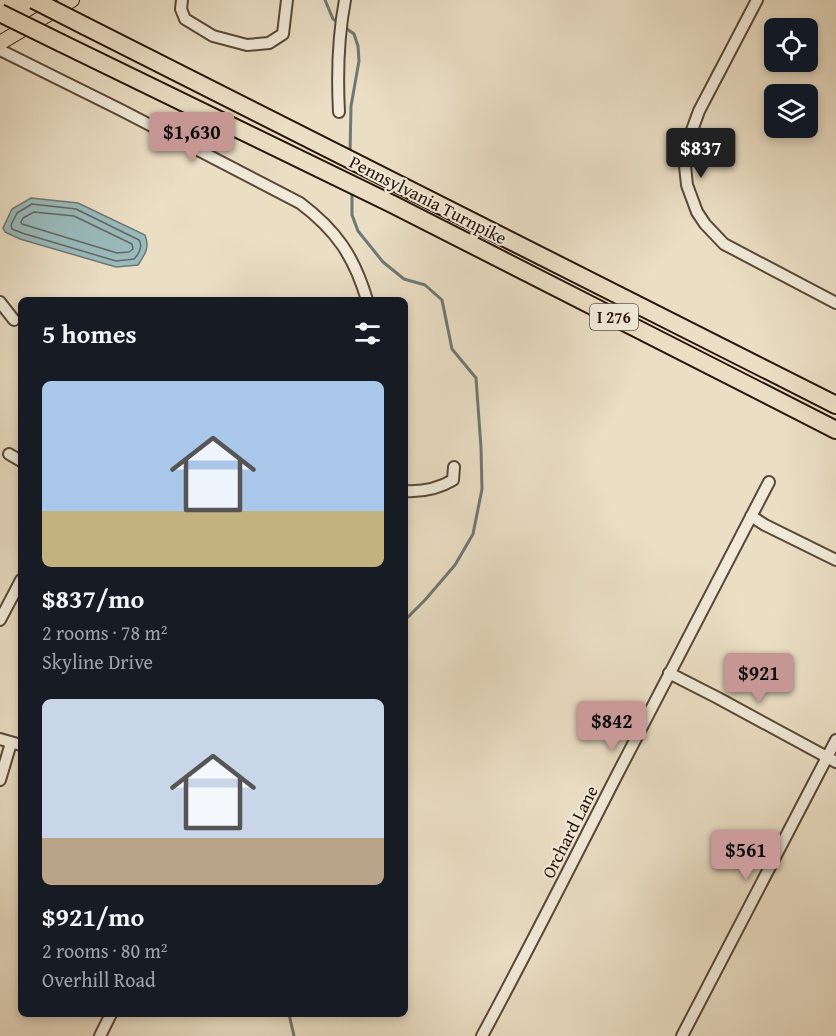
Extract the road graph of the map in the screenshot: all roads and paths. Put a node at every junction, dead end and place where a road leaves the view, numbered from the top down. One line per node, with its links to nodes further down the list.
1 (34, 0): 15 (highway, Pennsylvania Turnpike / I 276, bridge)
2 (72, 0): 8 (main road)
3 (182, 0): 4 (street)
4 (287, 0)
5 (758, 0): 13 (street)
6 (345, 2): 10 (street)
7 (0, 13): 16 (highway, Pennsylvania Turnpike / I 276, bridge)
8 (0, 44)
9 (0, 50): 11 (street)
10 (339, 112)
11 (366, 297)
12 (0, 302): 14 (street)
13 (836, 303)
14 (14, 320)
15 (836, 405)
16 (836, 430)
17 (9, 454): 18 (street)
18 (18, 459)
19 (454, 467): 21 (street)
20 (769, 482): 22 (street, Orchard Lane)
21 (408, 491)
22 (751, 516): 23 (street); 26 (street, Orchard Lane)
23 (836, 560)
24 (18, 586): 25 (street)
25 (0, 620)
26 (669, 673): 29 (street); 33 (street, Orchard Lane)
27 (836, 740): 29 (street)
28 (11, 742): 30 (street)
29 (831, 760): 34 (street)
30 (0, 780)
31 (110, 1017): 32 (street)
32 (100, 1036)
33 (482, 1036)
34 (682, 1036)

